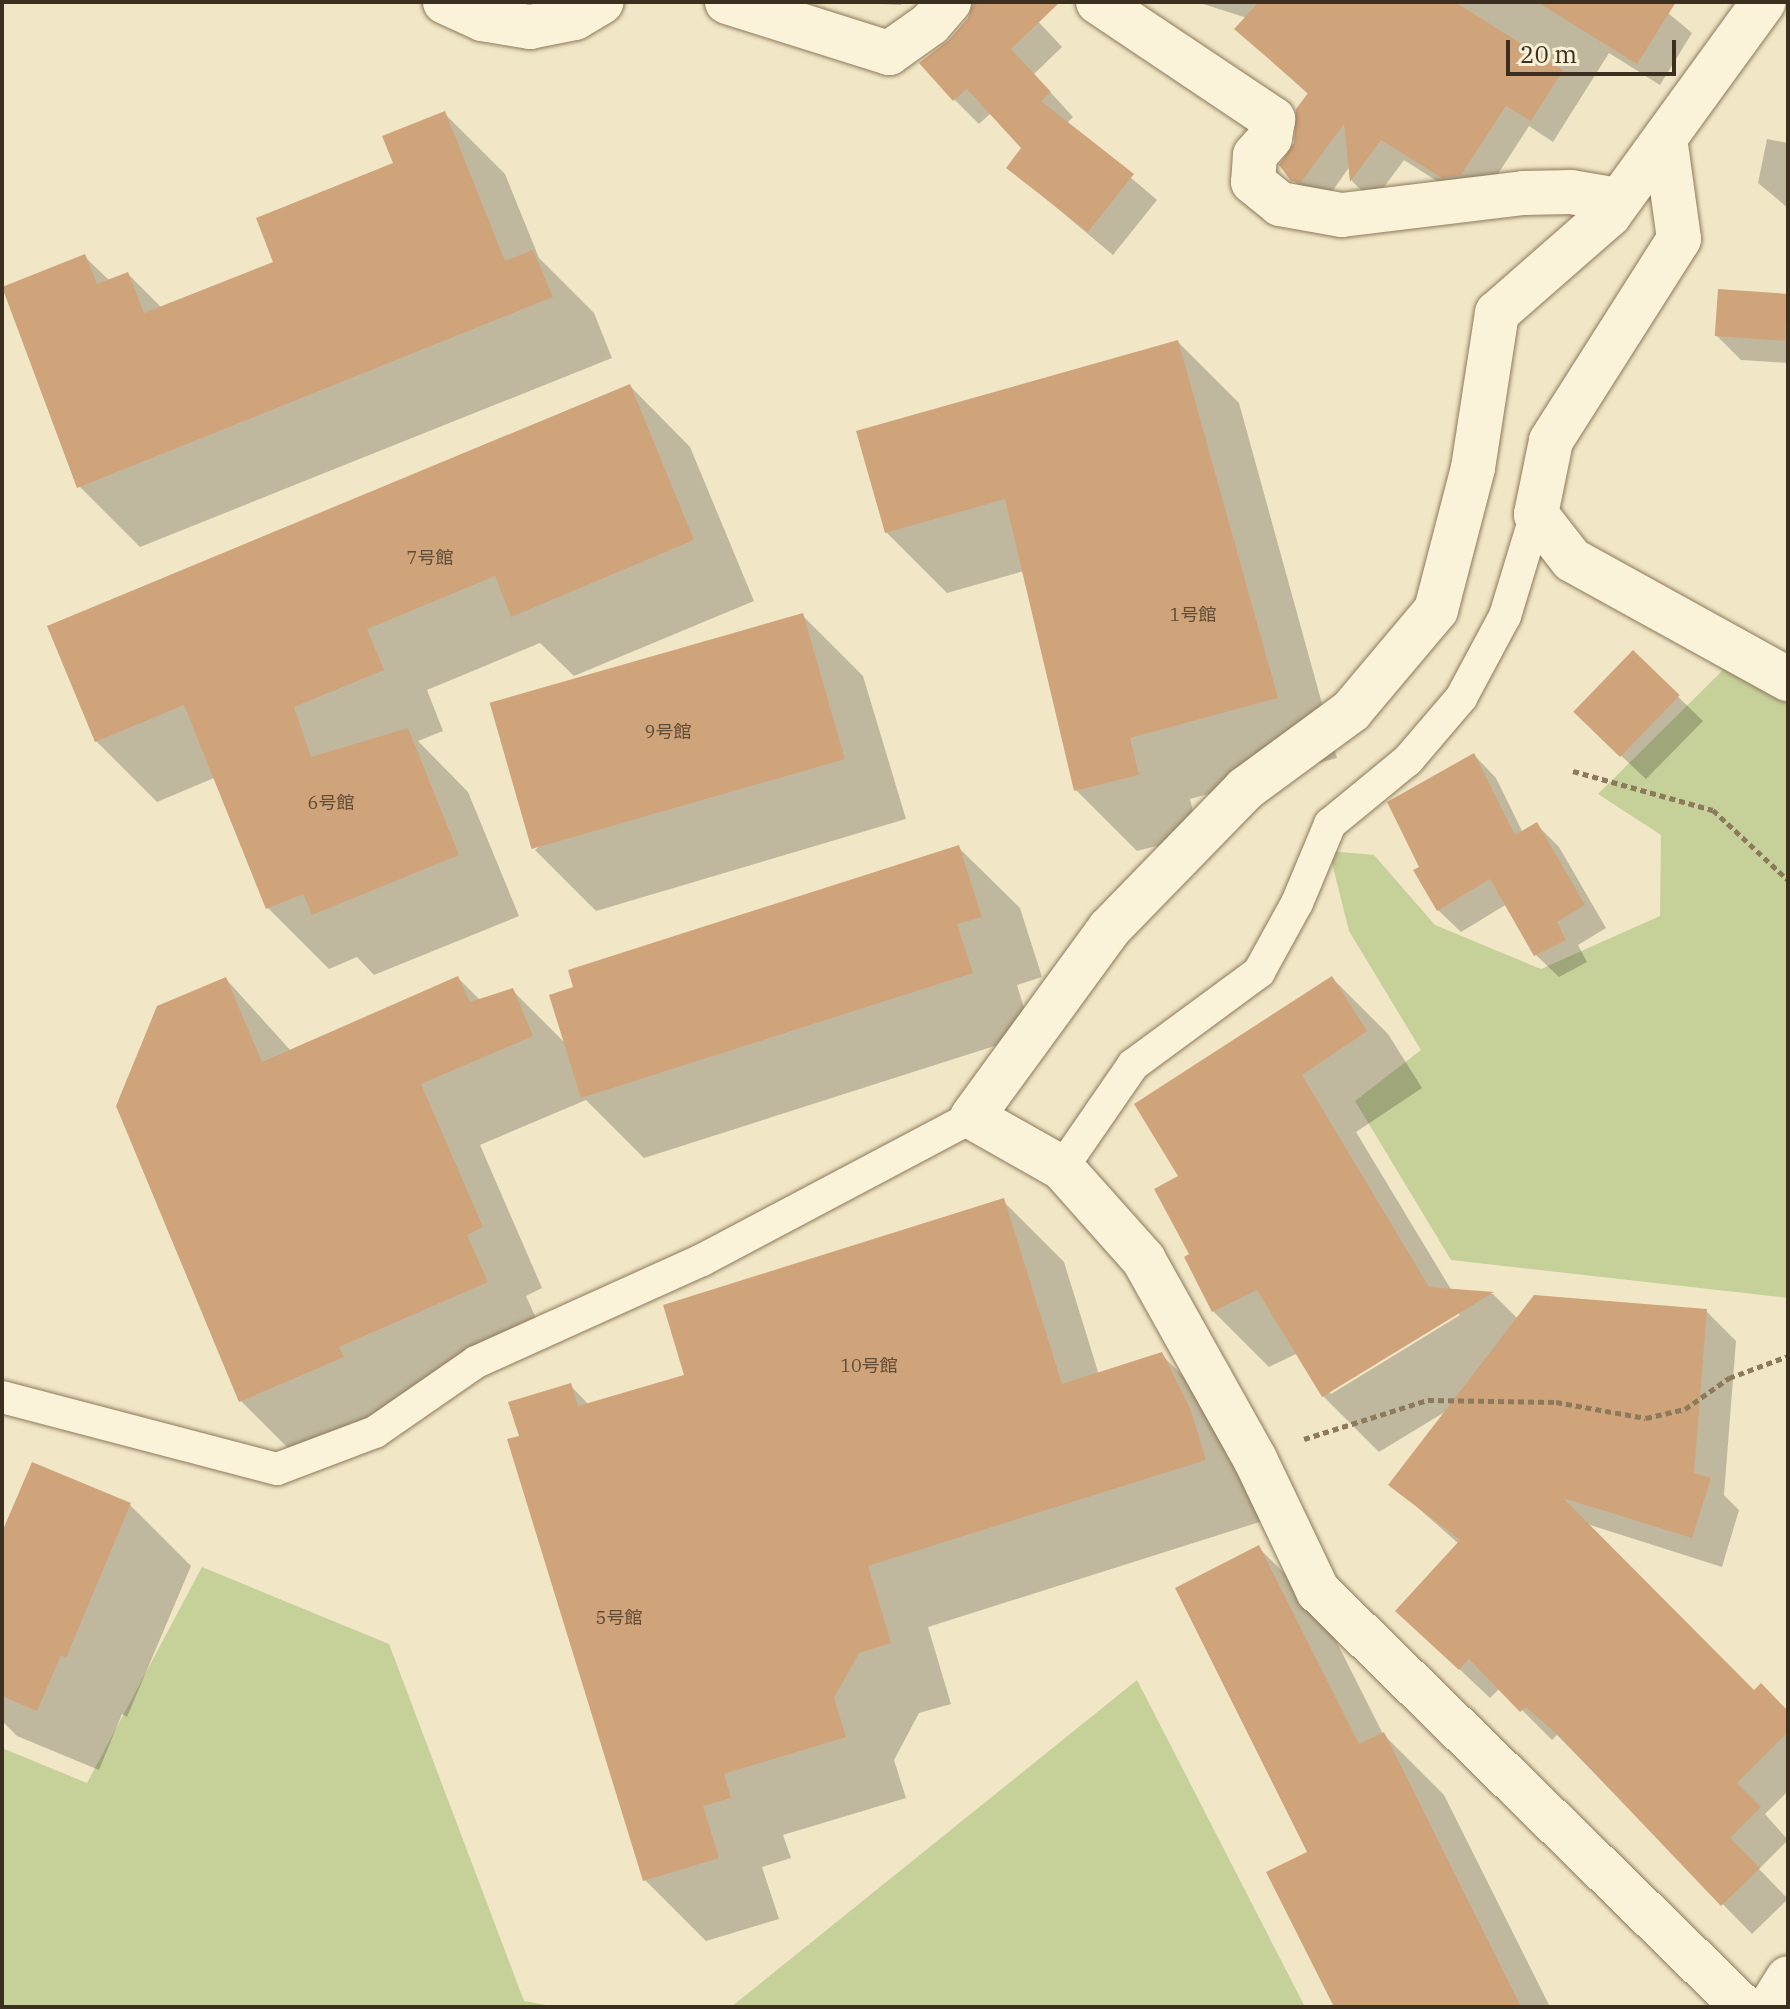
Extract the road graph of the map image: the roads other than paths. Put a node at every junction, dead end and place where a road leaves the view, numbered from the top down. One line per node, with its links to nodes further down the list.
1 (445, 2): 2 (street)
2 (602, 2)
3 (727, 2): 4 (street)
4 (949, 2)
5 (1098, 2): 8 (street)
6 (1764, 2): 7 (street)
7 (1665, 138): 8 (street); 9 (street)
8 (1619, 200): 11 (street)
9 (1536, 514): 10 (street); 12 (lane)
10 (1788, 679)
11 (972, 1117): 12 (street); 13 (lane)
12 (1062, 1168): 15 (street)
13 (2, 1397)
14 (1788, 1978): 16 (street)
15 (1743, 2007)
16 (1770, 2007)

